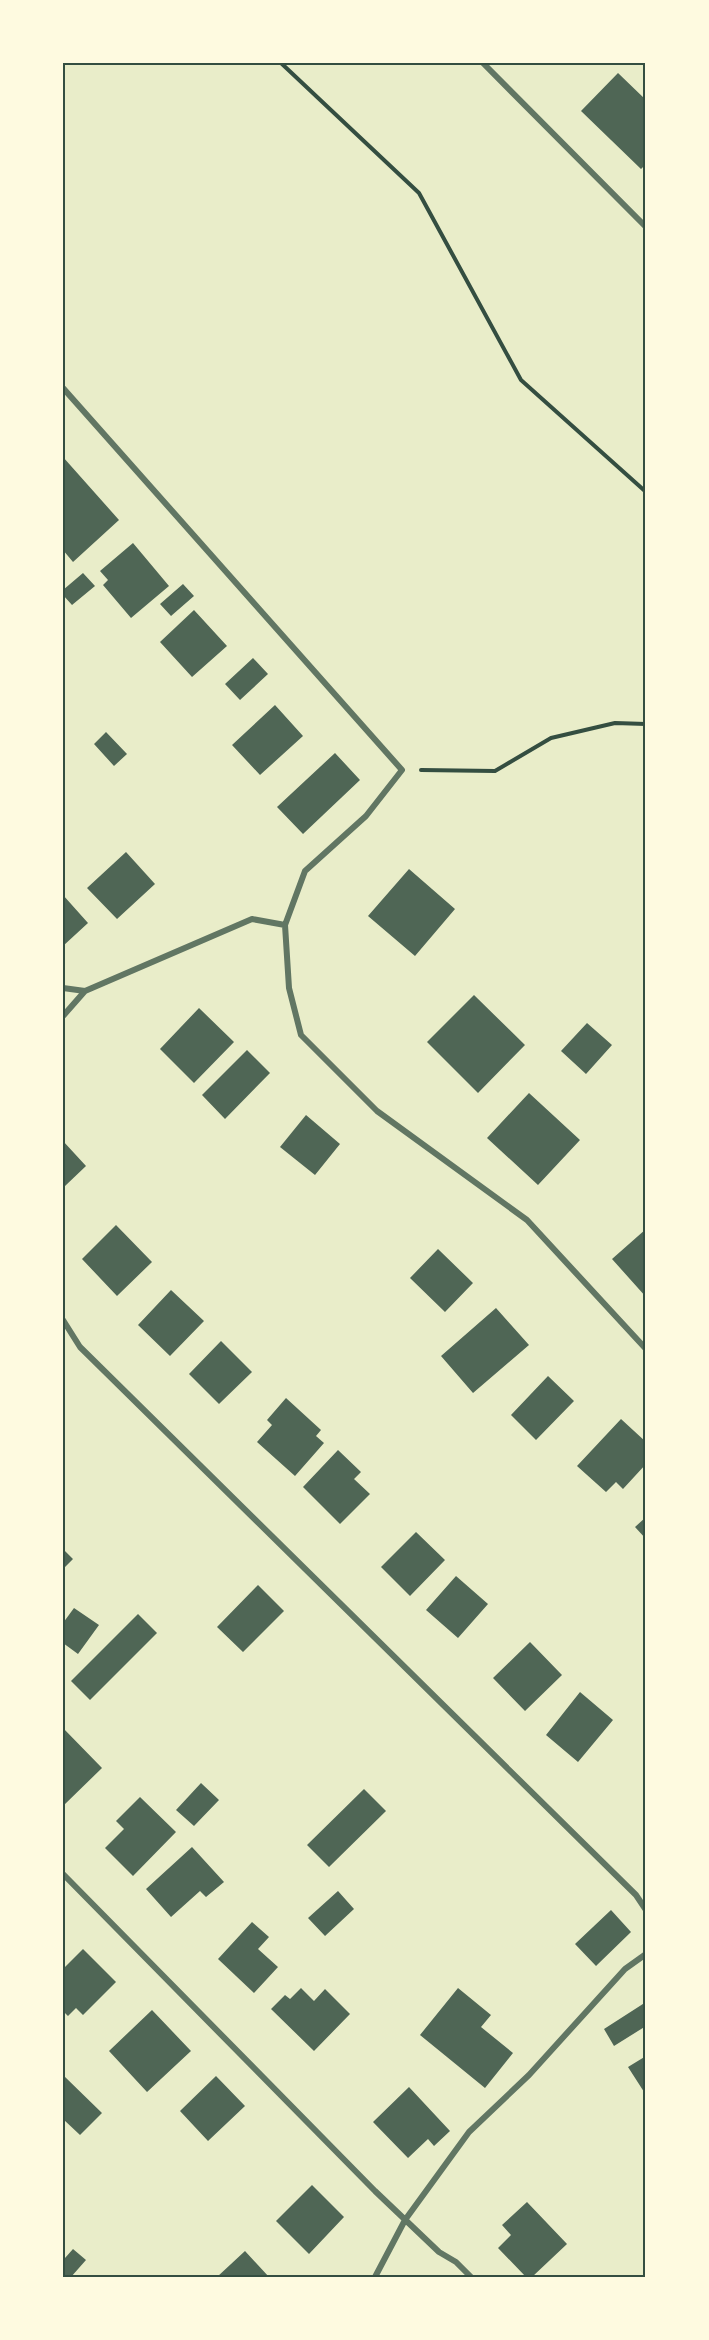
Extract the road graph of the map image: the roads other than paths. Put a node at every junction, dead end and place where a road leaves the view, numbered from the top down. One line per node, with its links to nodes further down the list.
1 (483, 63): 2 (street)
2 (646, 227)
3 (63, 388): 4 (street)
4 (285, 925): 6 (street); 9 (street)
5 (63, 988): 6 (street)
6 (85, 991): 7 (street)
7 (63, 1016)
8 (63, 1320): 11 (street)
9 (646, 1349)
10 (63, 1874): 13 (street)
11 (646, 1910)
12 (646, 1954): 13 (street)
13 (405, 2220): 14 (street); 15 (street)
14 (375, 2277)
15 (471, 2277)

